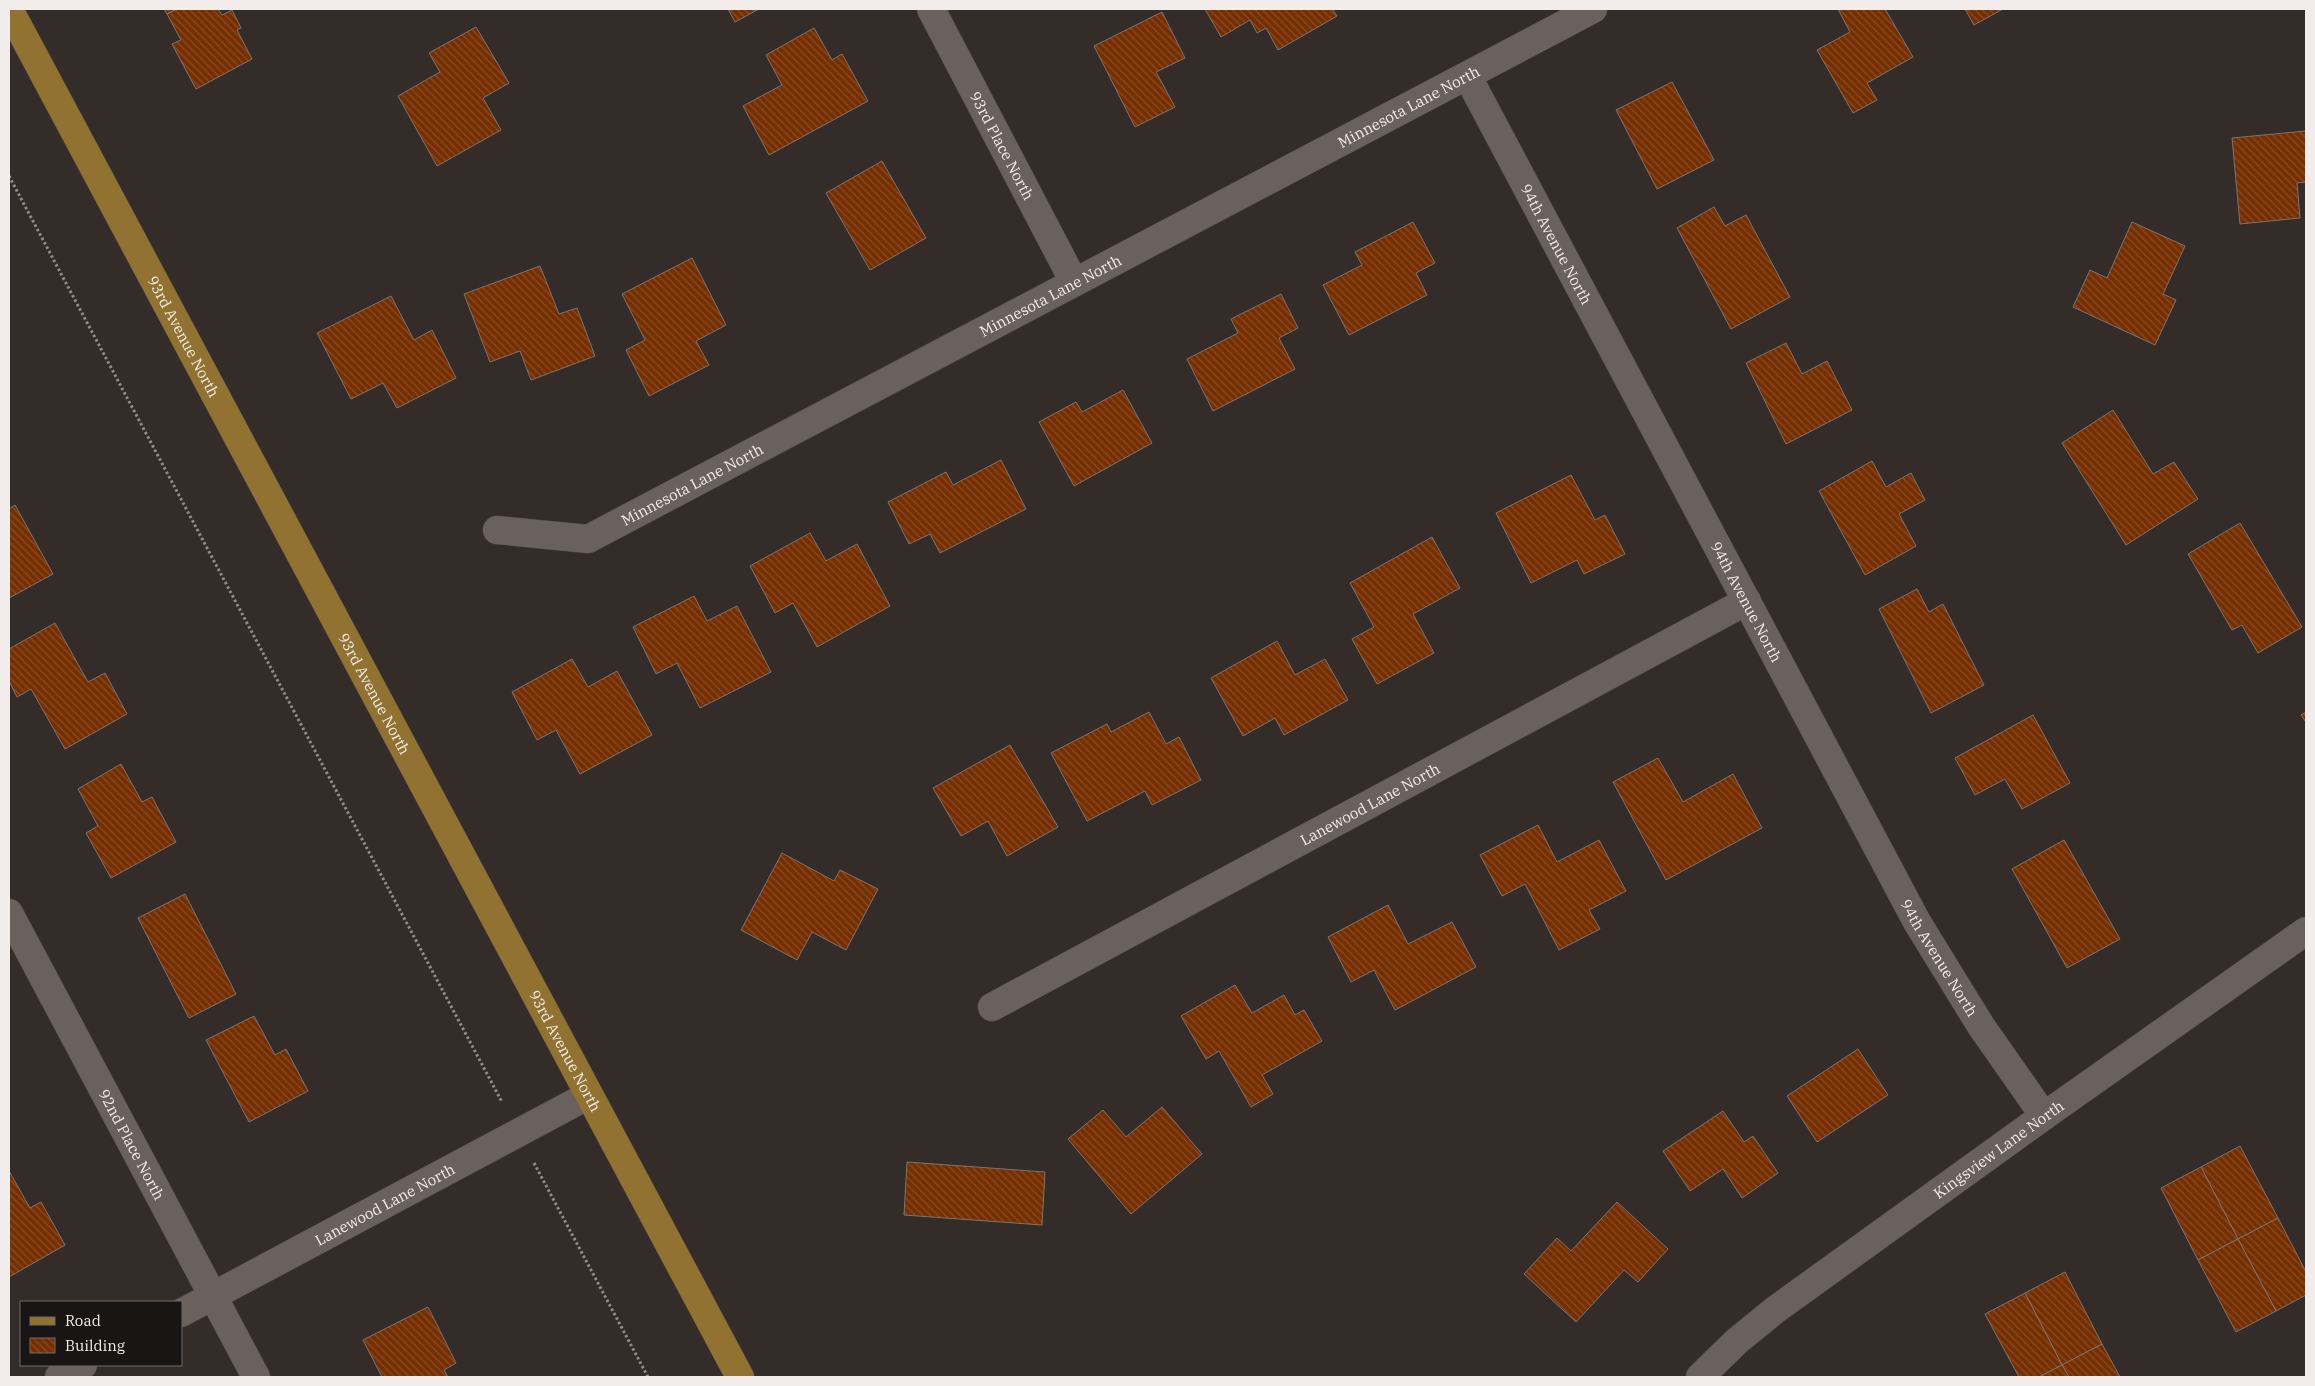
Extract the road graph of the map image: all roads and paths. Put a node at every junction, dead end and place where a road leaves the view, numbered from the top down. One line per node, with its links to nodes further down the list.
1 (930, 9): 6 (street, 93rd Place North)
2 (1594, 9): 4 (street, Minnesota Lane North)
3 (9, 10): 12 (main road, 93rd Avenue North)
4 (1468, 76): 6 (street, Minnesota Lane North); 8 (street, 94th Avenue North)
5 (9, 176): 14 (path)
6 (1074, 282): 7 (street, Minnesota Lane North)
7 (497, 530)
8 (1747, 601): 11 (street, Lanewood Lane North); 13 (street, 94th Avenue North)
9 (9, 913): 15 (street, 92nd Place North)
10 (2306, 931): 13 (street, Kingsview Lane North)
11 (992, 1007)
12 (589, 1095): 14 (street, Lanewood Lane North); 21 (main road, 93rd Avenue North)
13 (2044, 1116): 22 (street, Kingsview Lane North)
14 (518, 1134): 15 (street, Lanewood Lane North); 20 (path)
15 (213, 1296): 16 (street, Lanewood Lane North); 19 (street, 92nd Place North)
16 (182, 1312)
17 (81, 1366): 18 (street)
18 (59, 1377)
19 (256, 1377)
20 (648, 1377)
21 (740, 1377)
22 (1700, 1377)

